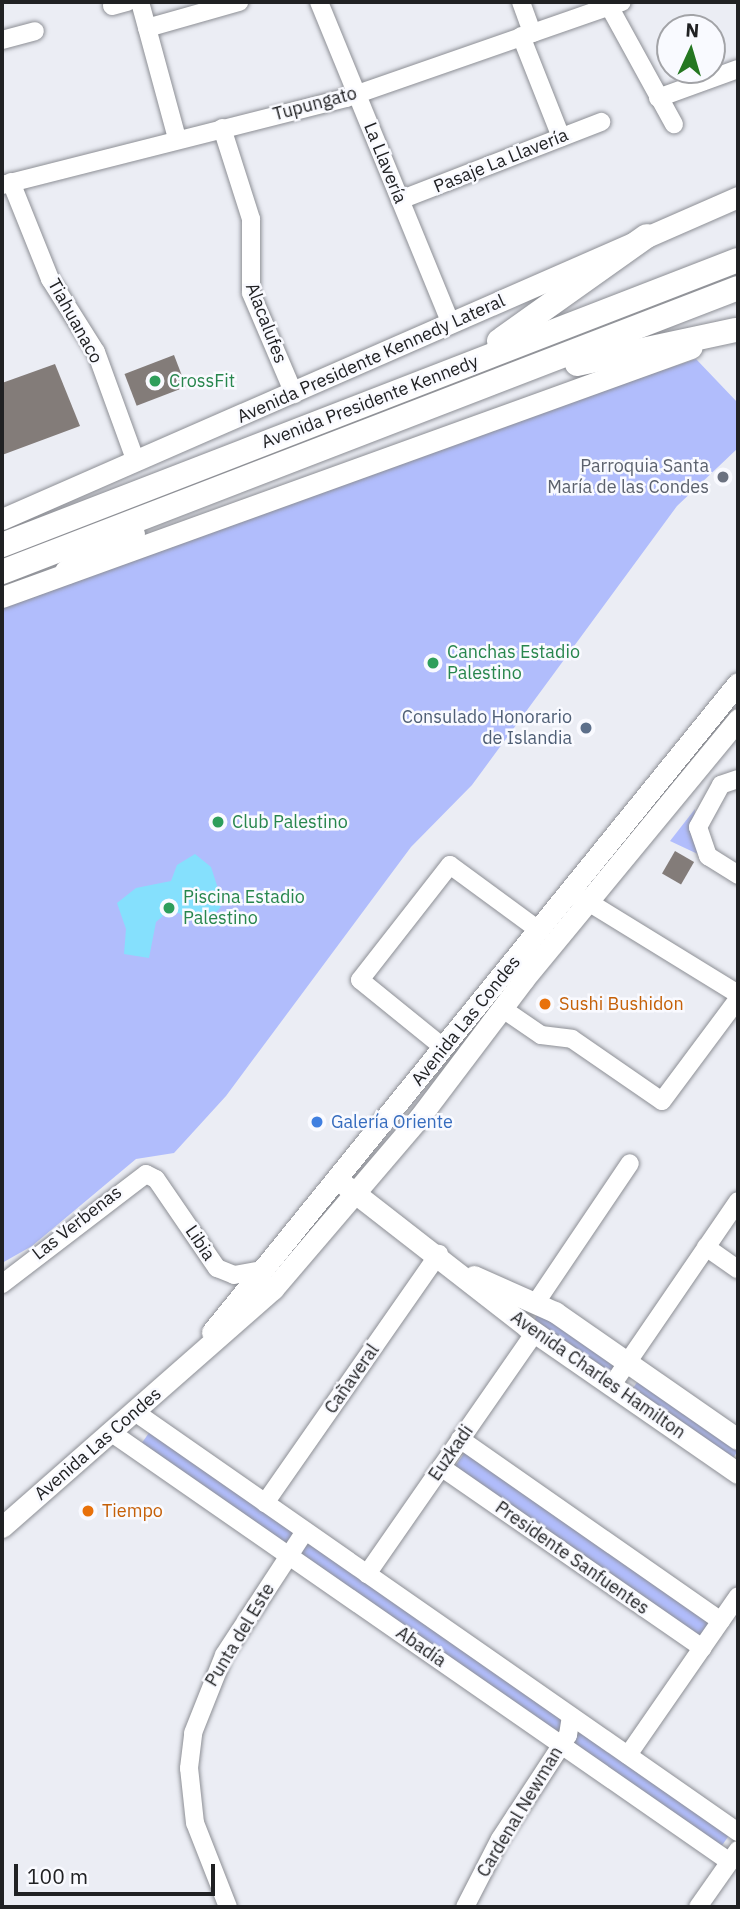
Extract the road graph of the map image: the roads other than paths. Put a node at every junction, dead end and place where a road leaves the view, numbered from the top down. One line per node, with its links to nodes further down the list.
1 (140, 2): 7 (street)
2 (239, 2): 6 (street)
3 (319, 2): 12 (street, La Llavería)
4 (521, 2): 9 (street)
5 (616, 4): 9 (street, Tupungato); 13 (street)
6 (179, 10): 7 (street)
7 (147, 27): 18 (street)
8 (35, 31): 10 (street)
9 (526, 35): 12 (street, Tupungato); 17 (street)
10 (2, 40)
11 (738, 69): 13 (street)
12 (357, 94): 16 (street, Tupungato); 21 (street, La Llavería)
13 (658, 98): 15 (street)
14 (601, 121): 17 (street, Pasaje La Llavería)
15 (674, 124)
16 (222, 128): 18 (street, Tupungato); 29 (street, Alacalufes)
17 (561, 137): 21 (street, Pasaje La Llavería)
18 (177, 138): 19 (street, Tupungato)
19 (7, 184): 30 (street, Tiahuanaco)
20 (738, 197): 22 (main road, Avenida Presidente Kennedy Lateral)
21 (400, 201): 25 (street, La Llavería)
22 (647, 236): 25 (main road, Avenida Presidente Kennedy Lateral); 27 (highway)
23 (738, 260): 27 (highway, Avenida Presidente Kennedy)
24 (738, 288): 28 (highway, Avenida Presidente Kennedy)
25 (451, 324): 29 (main road, Avenida Presidente Kennedy Lateral)
26 (737, 329): 28 (highway); 35 (main road)
27 (464, 367): 33 (highway, Avenida Presidente Kennedy)
28 (521, 372): 31 (highway, Avenida Presidente Kennedy)
29 (294, 394): 30 (main road, Avenida Presidente Kennedy Lateral)
30 (136, 462): 32 (main road, Avenida Presidente Kennedy Lateral)
31 (212, 488): 34 (highway, Avenida Presidente Kennedy); 35 (highway)
32 (2, 519)
33 (2, 545)
34 (2, 572)
35 (67, 572): 36 (main road)
36 (2, 597)
37 (738, 683): 43 (main road, Avenida Las Condes)
38 (738, 719): 39 (main road, Avenida Las Condes)
39 (690, 779): 41 (street); 43 (main road, Avenida Las Condes)
40 (738, 779): 41 (street)
41 (713, 796): 42 (street)
42 (738, 875)
43 (580, 897): 44 (main road, Avenida Las Condes); 45 (street); 46 (main road, Avenida Las Condes)
44 (540, 931): 47 (main road, Avenida Las Condes); 47 (street)
45 (738, 997): 46 (street)
46 (503, 1009): 51 (main road, Avenida Las Condes)
47 (444, 1048): 49 (main road, Avenida Las Condes)
48 (630, 1163): 59 (street)
49 (336, 1178): 51 (main road, Avenida Charles Hamilton); 56 (main road, Avenida Las Condes)
50 (156, 1179): 56 (street, Libia); 58 (street, Las Verbenas)
51 (356, 1194): 54 (main road, Avenida Charles Hamilton); 61 (main road, Avenida Las Condes)
52 (738, 1200): 53 (street)
53 (706, 1247): 55 (street); 62 (street)
54 (439, 1254): 57 (main road, Avenida Charles Hamilton); 70 (street, Cañaveral)
55 (738, 1269)
56 (262, 1270): 61 (main road, Avenida Las Condes)
57 (462, 1271): 59 (main road, Avenida Charles Hamilton); 60 (main road, Avenida Charles Hamilton)
58 (2, 1284)
59 (537, 1301): 60 (main road); 62 (main road, Avenida Charles Hamilton)
60 (531, 1329): 63 (main road, Avenida Charles Hamilton); 67 (street, Euzkadi)
61 (192, 1359): 64 (main road, Avenida Las Condes)
62 (625, 1361): 63 (street); 66 (main road, Avenida Charles Hamilton)
63 (612, 1385): 69 (main road, Avenida Charles Hamilton)
64 (135, 1412): 65 (main road, Avenida Las Condes); 70 (street, Abadía)
65 (112, 1433): 71 (main road, Avenida Las Condes); 73 (street, Abadía)
66 (738, 1439)
67 (460, 1440): 68 (street, Euzkadi); 76 (street, Presidente Sanfuentes)
68 (441, 1467): 74 (street, Euzkadi); 77 (street, Presidente Sanfuentes)
69 (738, 1473)
70 (265, 1503): 72 (street, Abadía)
71 (2, 1526)
72 (305, 1531): 73 (street, Punta del Este); 74 (street, Abadía)
73 (289, 1556): 79 (street, Abadía); 83 (street, Punta del Este)
74 (367, 1574): 78 (street, Abadía)
75 (738, 1596): 76 (street)
76 (721, 1621): 77 (street)
77 (702, 1648): 80 (street)
78 (572, 1716): 79 (street, Cardenal Newman); 80 (street, Abadía)
79 (561, 1745): 82 (street, Abadía); 84 (street, Cardenal Newman)
80 (628, 1755): 81 (street, Abadía)
81 (738, 1832)
82 (734, 1856): 85 (street)
83 (228, 1907)
84 (465, 1907)
85 (698, 1907)

